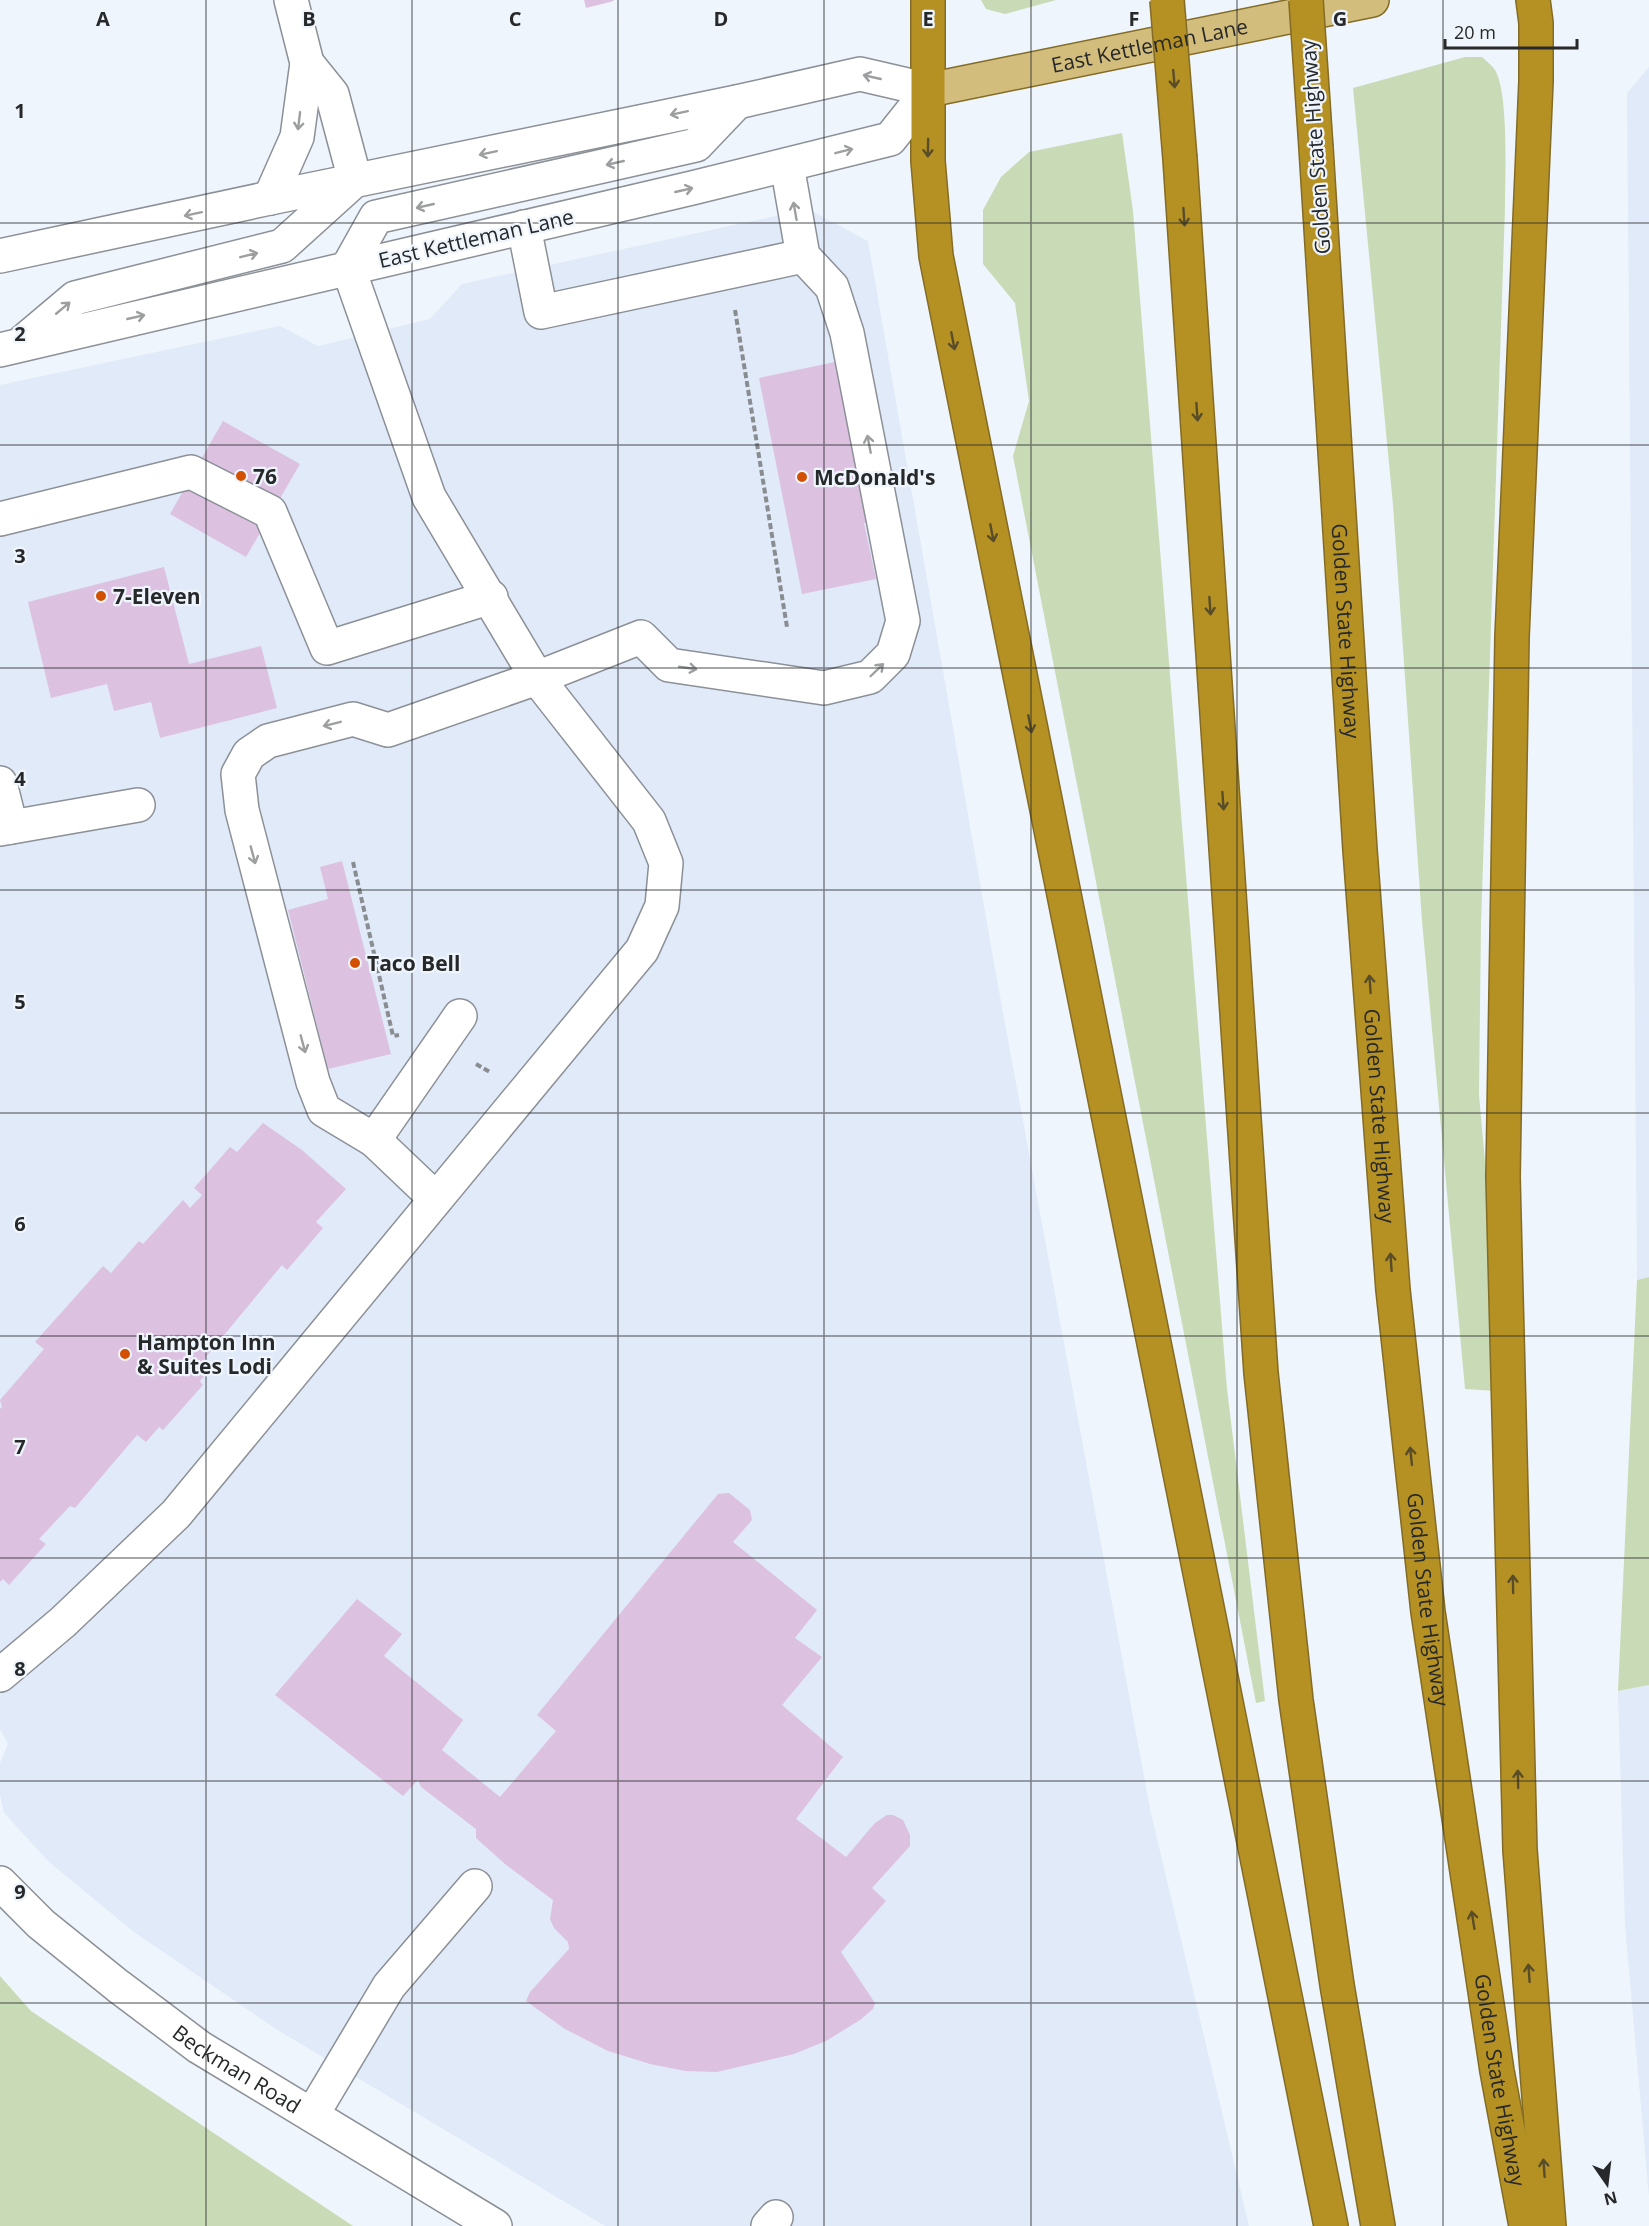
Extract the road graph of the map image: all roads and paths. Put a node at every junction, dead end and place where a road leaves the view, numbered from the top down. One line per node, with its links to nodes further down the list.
1 (291, 0): 7 (street)
2 (928, 0): 8 (highway)
3 (1167, 0): 38 (highway, one-way to 38, bridge)
4 (1306, 0): 39 (highway, Golden State Highway, one-way to 4, bridge)
5 (1372, 0): 8 (main road, East Kettleman Lane)
6 (1533, 0): 40 (highway, one-way to 6)
7 (307, 63): 11 (street); 12 (street, one-way to 12)
8 (929, 90): 9 (street, East Kettleman Lane, one-way to 9); 10 (street, East Kettleman Lane, one-way to 8); 37 (highway, one-way to 37)
9 (737, 102): 11 (street, East Kettleman Lane, one-way to 11); 16 (street, one-way to 16)
10 (787, 165): 13 (street, East Kettleman Lane, one-way to 10); 15 (street, one-way to 10)
11 (355, 180): 12 (street, East Kettleman Lane); 18 (street, one-way to 11)
12 (270, 198): 14 (street, East Kettleman Lane, one-way to 14)
13 (524, 227): 16 (street, East Kettleman Lane); 17 (street)
14 (0, 256)
15 (802, 256): 17 (street); 22 (street, one-way to 15)
16 (348, 267): 18 (street, East Kettleman Lane, one-way to 16); 20 (street)
17 (729, 272): 21 (path)
18 (9, 348)
19 (0, 519): 20 (street)
20 (490, 597): 22 (street)
21 (788, 627)
22 (537, 678): 30 (street, one-way to 30); 31 (street)
23 (0, 783): 25 (street)
24 (138, 806): 25 (street)
25 (5, 828)
26 (353, 862): 28 (path)
27 (460, 1016): 28 (street)
28 (440, 1044): 29 (path); 30 (street)
29 (496, 1076)
30 (374, 1140): 31 (street)
31 (436, 1199): 32 (street)
32 (0, 1675)
33 (0, 1883): 35 (street, Beckman Road)
34 (476, 1886): 35 (street)
35 (312, 2115): 36 (street, Beckman Road)
36 (495, 2226)
37 (1331, 2226)
38 (1378, 2226)
39 (1526, 2226)
40 (1549, 2226)

